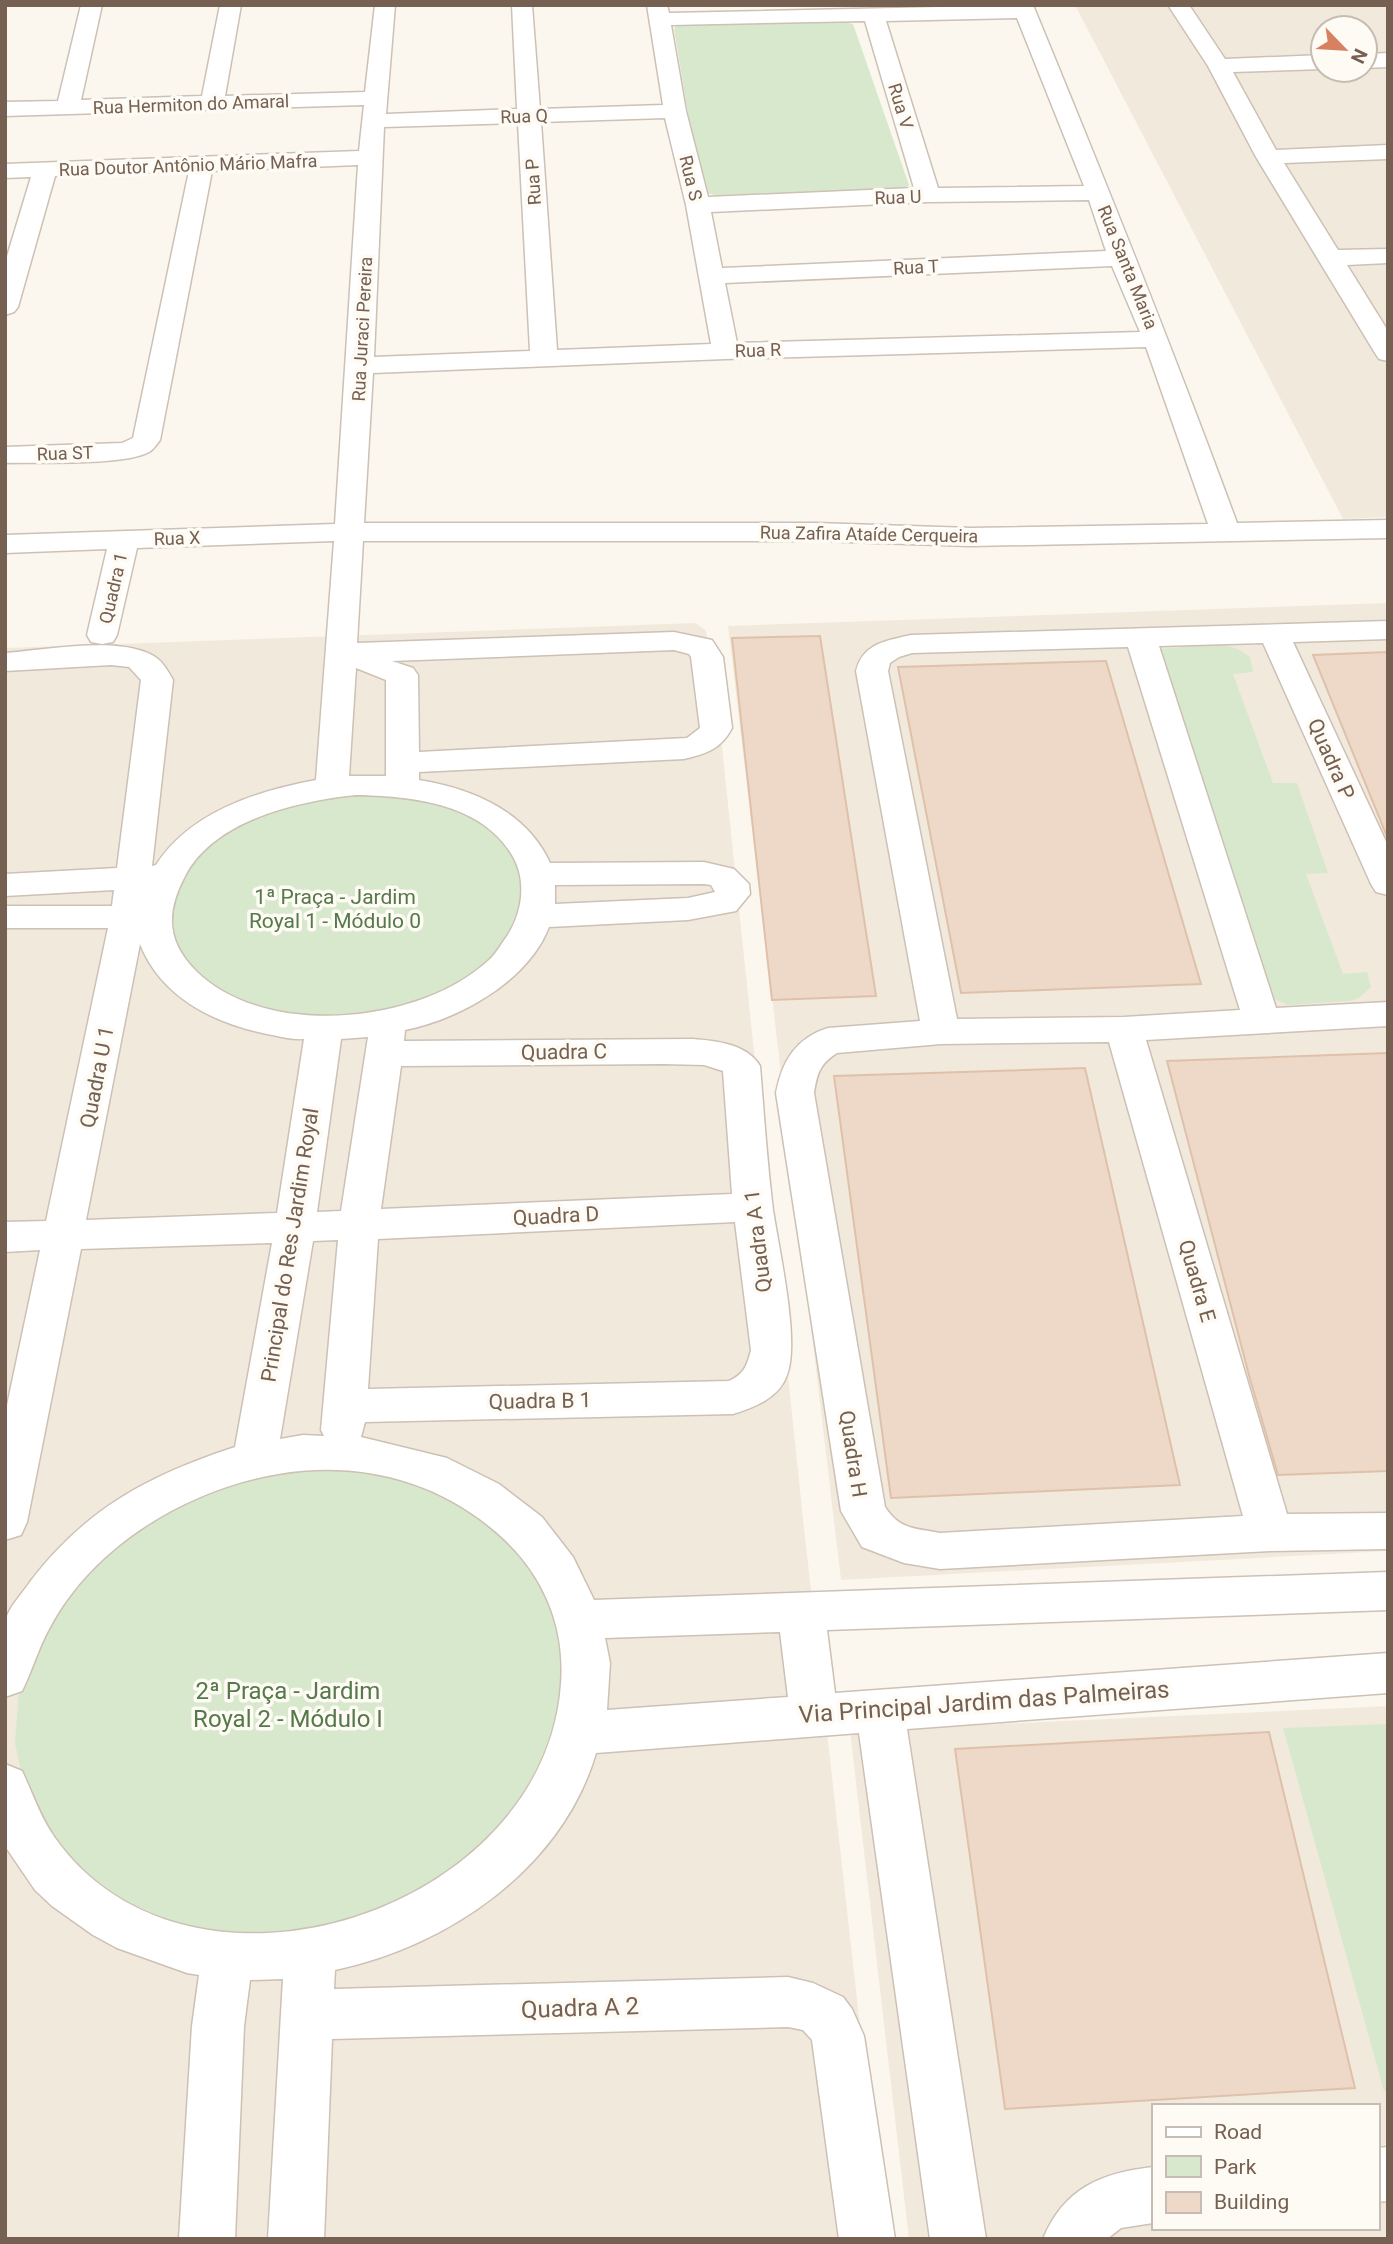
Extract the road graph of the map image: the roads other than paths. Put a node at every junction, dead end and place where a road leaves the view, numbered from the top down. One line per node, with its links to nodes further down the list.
1 (92, 5): 12 (street)
2 (231, 5): 11 (street)
3 (385, 5): 14 (street, Rua Juraci Pereira)
4 (523, 5): 16 (street, Rua P)
5 (1178, 5): 10 (street)
6 (1024, 9): 8 (street); 23 (street, Rua Santa Maria)
7 (659, 12): 8 (street); 15 (street, Rua S)
8 (874, 16): 24 (street, Rua V)
9 (1309, 62): 10 (street)
10 (1219, 65): 18 (street)
11 (212, 103): 12 (street, Rua Hermiton do Amaral); 14 (street, Rua Hermiton do Amaral)
12 (68, 107): 13 (street, Rua Hermiton do Amaral)
13 (5, 109)
14 (375, 110): 16 (street, Rua Q); 19 (street, Rua Juraci Pereira)
15 (675, 111): 16 (street, Rua Q); 25 (street, Rua S)
16 (529, 115): 34 (street, Rua P)
17 (1388, 152): 18 (street)
18 (1268, 157): 28 (street)
19 (370, 158): 20 (street, Rua Doutor Antônio Mário Mafra); 35 (street, Rua Juraci Pereira)
20 (202, 163): 21 (street, Rua Doutor Antônio Mário Mafra); 36 (street, Rua ST)
21 (45, 170): 22 (street, Rua Doutor Antônio Mário Mafra); 30 (street)
22 (5, 171)
23 (1099, 193): 24 (street, Rua U); 27 (street, Rua Santa Maria)
24 (928, 195): 25 (street, Rua U)
25 (698, 205): 29 (street, Rua S)
26 (1388, 256): 28 (street)
27 (1121, 258): 29 (street, Rua T); 31 (street, Rua Santa Maria)
28 (1331, 258): 33 (street)
29 (711, 276): 32 (street, Rua S)
30 (5, 307)
31 (1156, 339): 32 (street, Rua R); 39 (street, Rua Santa Maria)
32 (725, 351): 34 (street, Rua R)
33 (1388, 353)
34 (544, 358): 35 (street, Rua R)
35 (360, 366): 38 (street, Rua Juraci Pereira)
36 (5, 455)
37 (1388, 529): 39 (street, Rua Zafira Ataíde Cerqueira)
38 (349, 532): 39 (street, Rua Zafira Ataíde Cerqueira); 40 (street, Rua X); 46 (street, Rua Juraci Pereira)
39 (1226, 532)
40 (124, 540): 41 (street, Rua X); 45 (street, Quadra 1)
41 (5, 544)
42 (1388, 630): 43 (street)
43 (1274, 634): 44 (street); 52 (street, Quadra P)
44 (1141, 639): 58 (street); 61 (street)
45 (109, 646): 47 (street, Quadra U 1); 51 (street, Quadra U 1)
46 (343, 653): 48 (street); 48 (street); 49 (street, Rua Juraci Pereira)
47 (5, 662)
48 (403, 775): 49 (street); 50 (street)
49 (332, 787): 51 (street)
50 (537, 874): 54 (street); 54 (street)
51 (150, 877): 53 (street); 56 (street, Quadra U 1)
52 (1388, 884)
53 (5, 885)
54 (537, 916): 62 (street)
55 (5, 917): 56 (street)
56 (141, 919): 59 (street); 67 (street, Quadra U 1)
57 (1388, 1014): 58 (street)
58 (1261, 1020): 60 (street)
59 (324, 1029): 62 (street); 66 (street, Principal do Res Jardim Royal)
60 (1125, 1030): 61 (street); 75 (street, Quadra E)
61 (941, 1032): 75 (street, Quadra H)
62 (386, 1039): 63 (street, Quadra C); 65 (street)
63 (741, 1066): 64 (street, Quadra A 1)
64 (753, 1208): 65 (street, Quadra D); 69 (street, Quadra A 1)
65 (359, 1225): 66 (street, Quadra D); 70 (street)
66 (295, 1226): 67 (street, Quadra D); 72 (street, Principal do Res Jardim Royal)
67 (65, 1234): 68 (street, Quadra D); 73 (street, Quadra U 1)
68 (5, 1237)
69 (733, 1397): 70 (street, Quadra B 1)
70 (347, 1406): 71 (street)
71 (340, 1452): 72 (street); 78 (street)
72 (255, 1460): 79 (street)
73 (5, 1521)
74 (1388, 1531): 75 (street, Quadra H)
75 (1270, 1533)
76 (1388, 1591): 77 (street)
77 (801, 1612): 78 (street); 82 (street)
78 (580, 1620): 83 (street)
79 (7, 1664)
80 (1388, 1673): 81 (street, Via Principal Jardim das Palmeiras)
81 (880, 1710): 82 (street, Via Principal Jardim das Palmeiras); 92 (street)
82 (814, 1714): 83 (street, Via Principal Jardim das Palmeiras)
83 (579, 1733): 85 (street)
84 (5, 1786): 86 (street)
85 (310, 1953): 86 (street); 87 (street)
86 (227, 1956): 89 (street)
87 (306, 2015): 90 (street); 91 (street, Quadra A 2)
88 (1152, 2195): 93 (street)
89 (208, 2239)
90 (296, 2239)
91 (867, 2239)
92 (958, 2239)
93 (1071, 2239)

